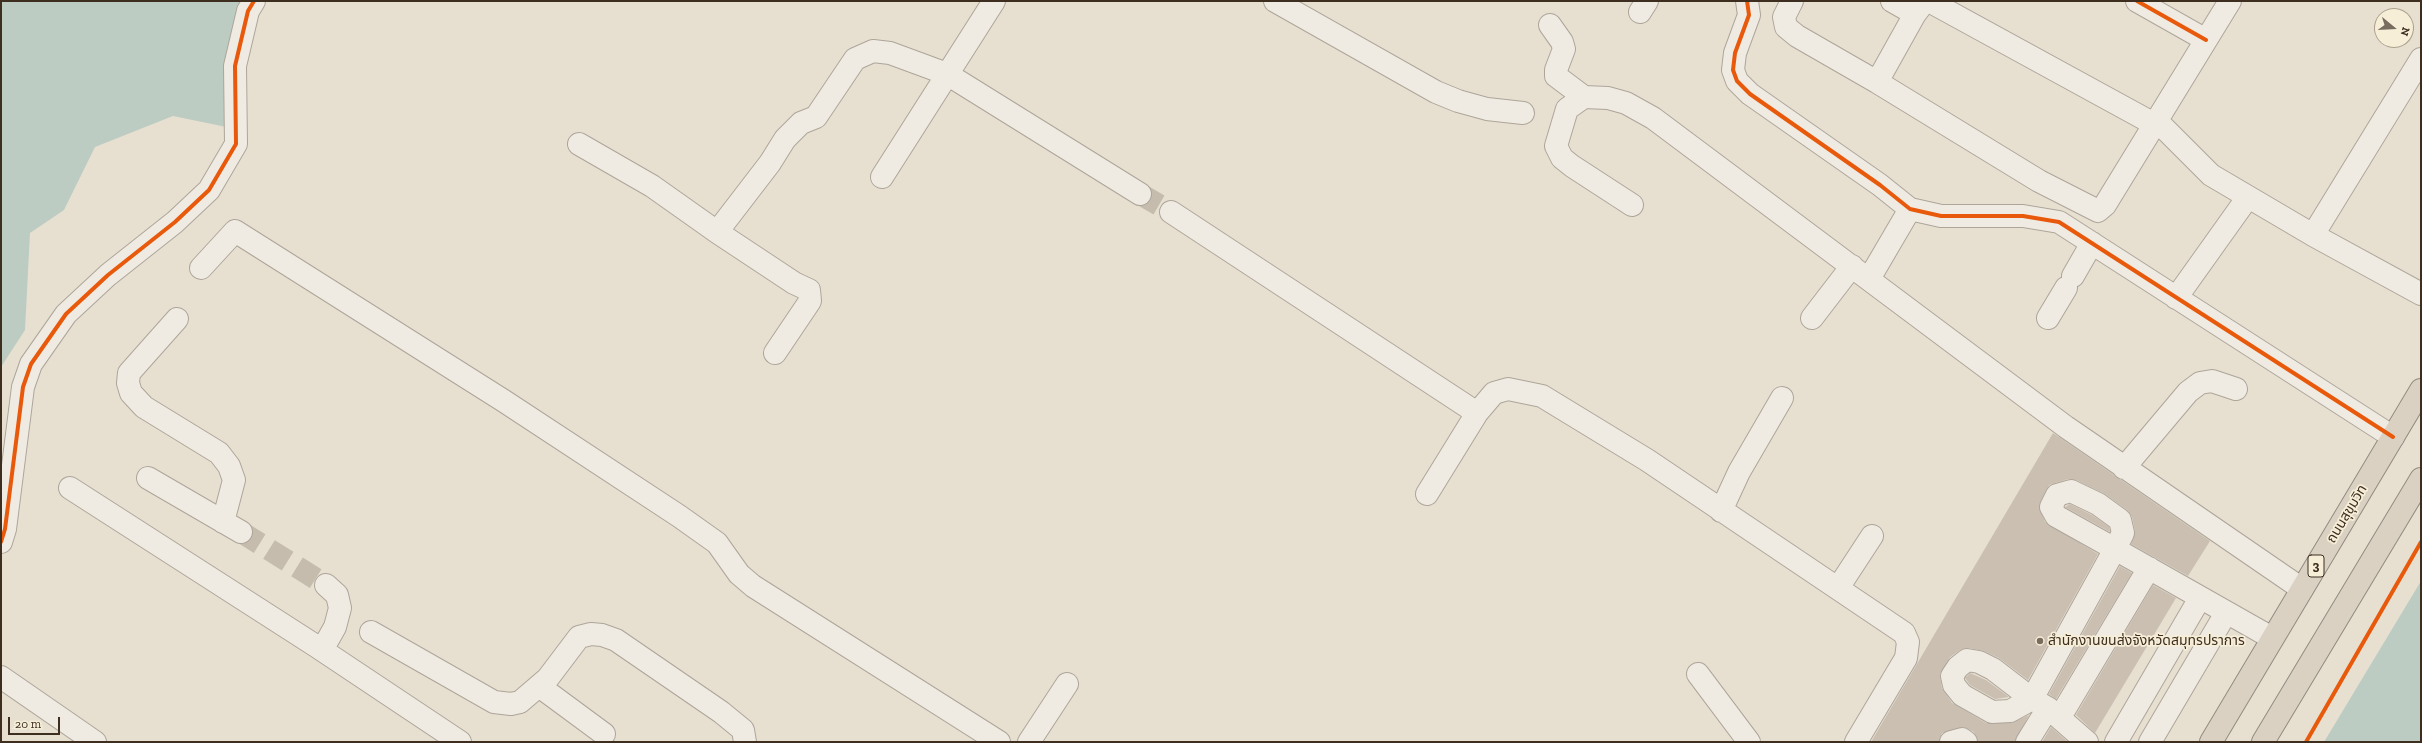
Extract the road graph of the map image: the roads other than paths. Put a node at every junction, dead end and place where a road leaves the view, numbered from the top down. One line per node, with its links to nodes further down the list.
1 (254, 1): 48 (street)
2 (994, 1): 13 (street)
3 (1275, 1): 16 (street)
4 (1747, 1): 23 (street)
5 (1792, 1): 14 (street)
6 (1892, 1): 9 (street)
7 (2137, 1): 11 (street)
8 (2230, 1): 11 (street)
9 (1923, 5): 14 (street); 17 (street)
10 (1550, 26): 15 (street)
11 (2206, 40): 17 (street)
12 (2421, 59): 26 (street)
13 (947, 74): 19 (street); 20 (street); 25 (street)
14 (1877, 82): 17 (street)
15 (1584, 97): 22 (street); 29 (street)
16 (1523, 113)
17 (2155, 122): 21 (street)
18 (579, 144): 25 (street)
19 (882, 177)
20 (1140, 194)
21 (2248, 197): 26 (street); 31 (street)
22 (1632, 205)
23 (1910, 208): 27 (street); 29 (street)
24 (1171, 212): 39 (street)
25 (717, 232): 35 (street)
26 (2313, 235): 30 (street)
27 (2092, 243): 31 (street); 33 (street)
28 (201, 268): 68 (street)
29 (1860, 272): 32 (street); 41 (street)
30 (2421, 294)
31 (2176, 298): 40 (street)
32 (1812, 318)
33 (2048, 318)
34 (177, 319): 42 (street)
35 (776, 353)
36 (2236, 389): 41 (street)
37 (2421, 390): 40 (highway, ถนนสุขุมวิท / 3)
38 (1782, 398): 46 (street)
39 (1477, 413): 45 (street); 46 (street)
40 (2393, 437): 52 (highway, ถนนสุขุมวิท / 3)
41 (2124, 468): 52 (street)
42 (148, 478)
43 (2421, 479): 64 (highway)
44 (70, 488): 57 (street)
45 (1427, 494)
46 (1721, 511): 51 (street)
47 (1872, 536): 51 (street)
48 (1, 542)
49 (2148, 568): 53 (street); 62 (street); 62 (street)
50 (326, 586): 57 (street)
51 (1838, 588): 71 (street)
52 (2302, 589): 56 (highway, ถนนสุขุมวิท / 3)
53 (2200, 598): 54 (street); 76 (street)
54 (2226, 613): 56 (street); 77 (street)
55 (371, 632): 61 (street)
56 (2272, 638): 78 (highway, ถนนสุขุมวิท / 3)
57 (322, 650): 66 (street)
58 (1698, 674): 70 (street)
59 (1, 677): 65 (street)
60 (1067, 684): 69 (street)
61 (539, 686): 63 (street); 67 (street)
62 (2047, 708): 74 (street); 75 (street)
63 (604, 734)
64 (2266, 741)
65 (95, 742)
66 (460, 742)
67 (745, 742)
68 (1000, 742)
69 (1029, 742)
70 (1749, 742)
71 (1856, 742)
72 (1951, 742): 73 (street)
73 (1966, 742)
74 (2027, 742)
75 (2087, 742)
76 (2116, 742)
77 (2150, 742)
78 (2211, 742)

